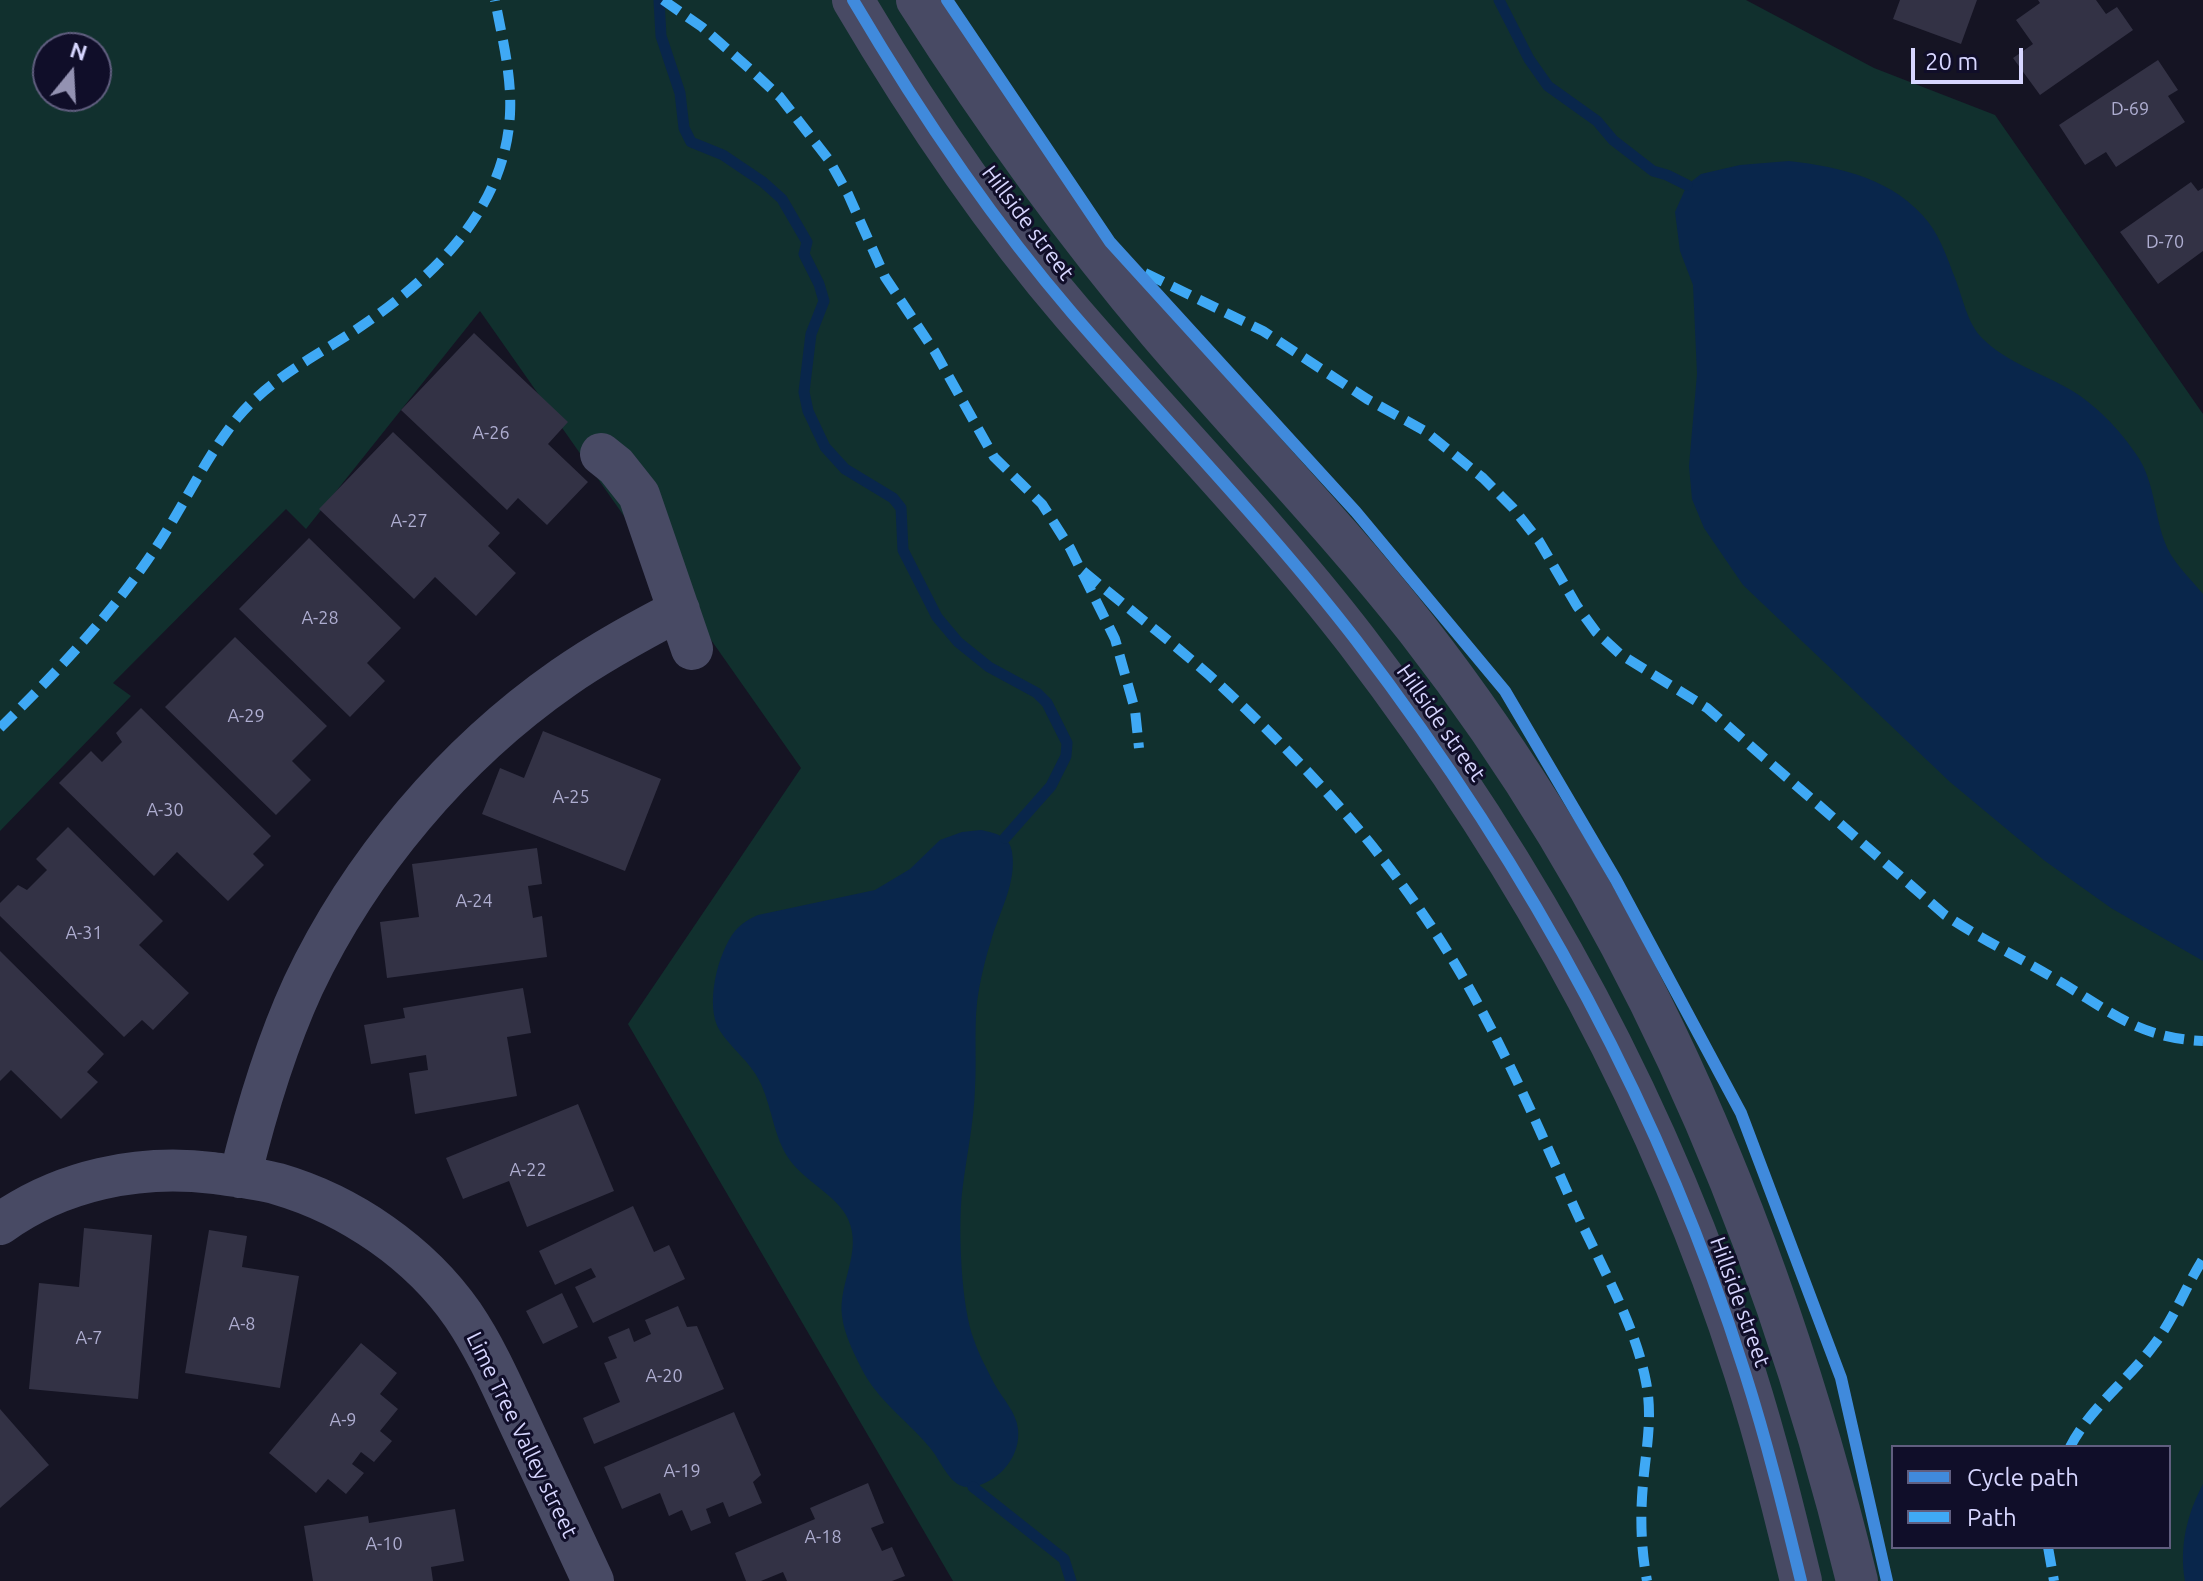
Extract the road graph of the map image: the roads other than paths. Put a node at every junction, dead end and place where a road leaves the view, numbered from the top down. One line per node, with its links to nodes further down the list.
1 (853, 0): 9 (street, Hillside street)
2 (917, 0): 10 (street, Hillside street)
3 (601, 454): 4 (street)
4 (679, 610): 5 (street); 6 (street)
5 (692, 649)
6 (240, 1177): 7 (street, Lime Tree Valley street); 8 (street, Lime Tree Valley street)
7 (0, 1224)
8 (593, 1581)
9 (1801, 1581)
10 (1857, 1581)

